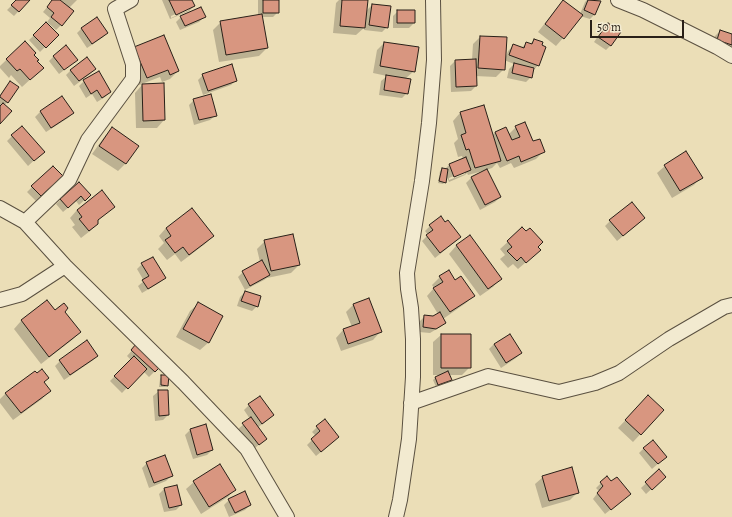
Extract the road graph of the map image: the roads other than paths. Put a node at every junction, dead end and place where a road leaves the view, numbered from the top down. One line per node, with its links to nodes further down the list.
1 (131, 0): 6 (street)
2 (433, 0): 10 (street)
3 (618, 0): 4 (street)
4 (732, 56)
5 (0, 208): 6 (street)
6 (25, 222): 7 (street)
7 (65, 266): 8 (street); 11 (street)
8 (0, 300)
9 (732, 305): 10 (street)
10 (411, 403): 12 (street)
11 (287, 517)
12 (396, 517)

